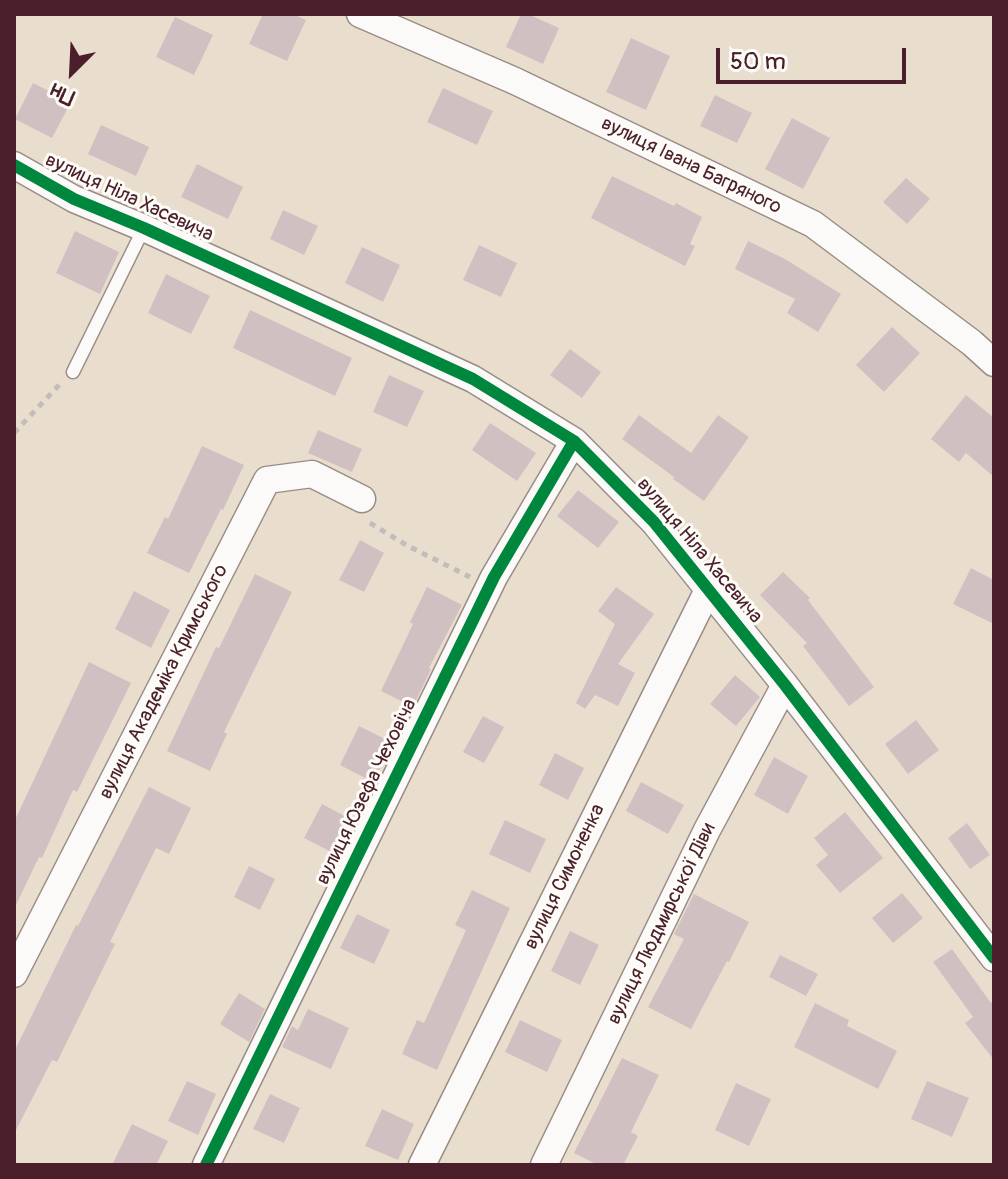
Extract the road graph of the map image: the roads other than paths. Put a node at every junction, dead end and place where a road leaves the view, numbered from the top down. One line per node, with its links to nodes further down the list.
1 (360, 14): 4 (street, вулиця Івана Багряного)
2 (14, 165): 3 (street, вулиця Ніла Хасевича)
3 (144, 228): 5 (lane); 6 (street, вулиця Ніла Хасевича)
4 (994, 363)
5 (73, 372)
6 (574, 441): 8 (street, вулиця Ніла Хасевича); 12 (street, вулиця Юзефа Чеховіча)
7 (362, 499): 11 (street, вулиця Академіка Кримського)
8 (708, 590): 9 (street, вулиця Ніла Хасевича); 13 (street, вулиця Симоненка)
9 (785, 685): 10 (street, вулиця Ніла Хасевича); 14 (street, вулиця Людмирської Діви)
10 (994, 958)
11 (14, 974)
12 (206, 1165)
13 (422, 1165)
14 (544, 1165)

